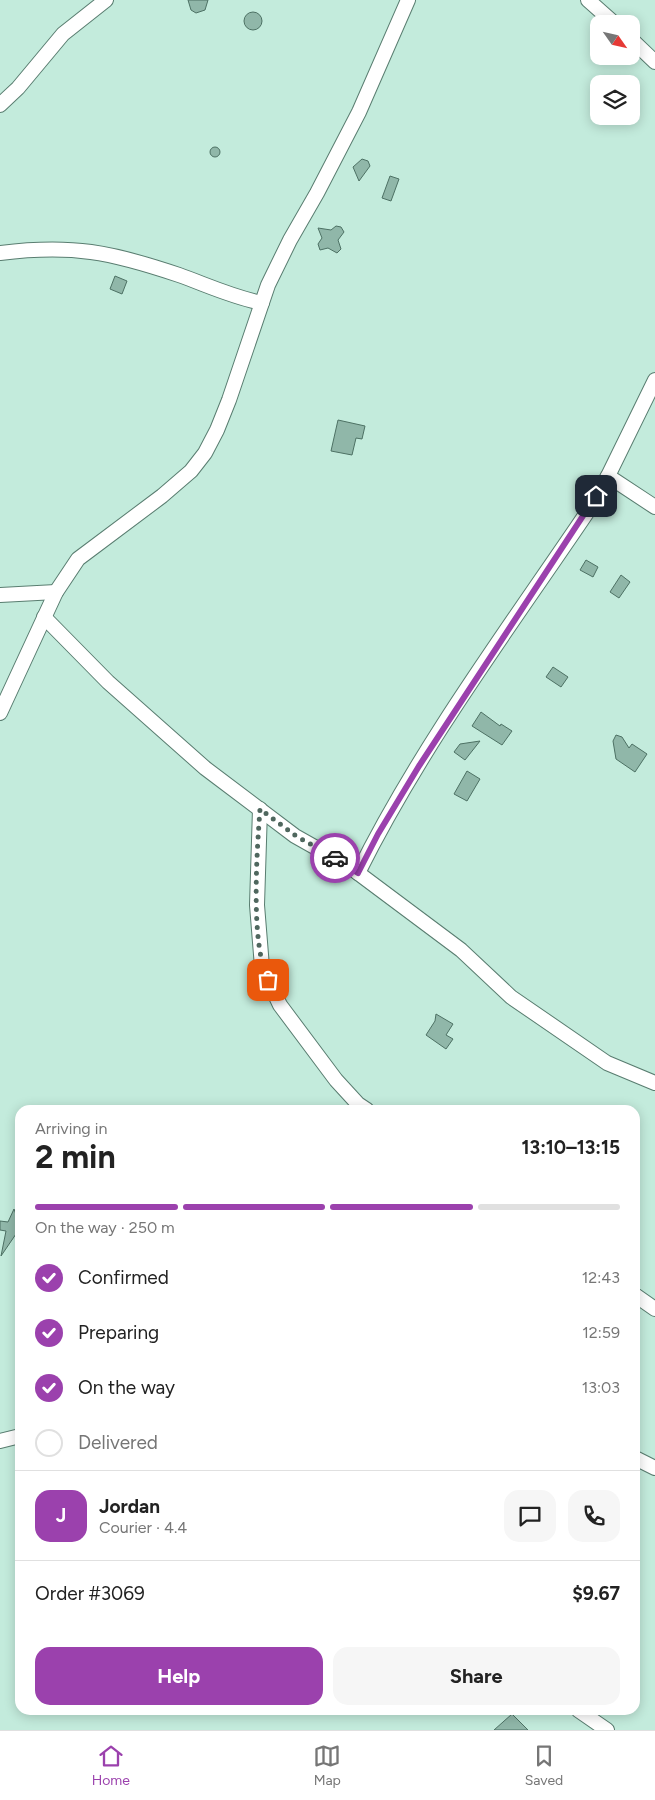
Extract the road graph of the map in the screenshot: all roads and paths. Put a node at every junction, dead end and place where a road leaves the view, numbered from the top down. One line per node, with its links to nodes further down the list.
1 (106, 0): 7 (street)
2 (408, 0): 9 (street)
3 (588, 0): 4 (street)
4 (605, 15)
5 (640, 48): 6 (street)
6 (655, 62)
7 (0, 105)
8 (0, 253): 9 (street)
9 (262, 303): 13 (street)
10 (655, 380): 11 (street)
11 (608, 476): 12 (street); 18 (street)
12 (655, 507)
13 (56, 592): 14 (street); 15 (street)
14 (0, 595)
15 (44, 617): 16 (street); 17 (street)
16 (0, 714)
17 (260, 809): 18 (street); 20 (street)
18 (358, 873): 19 (street)
19 (655, 1083)
20 (360, 1105)
21 (640, 1299): 22 (street)
22 (655, 1310)
23 (15, 1437): 24 (street)
24 (0, 1440)
25 (640, 1460): 26 (street)
26 (655, 1468)
27 (585, 1715): 28 (street)
28 (607, 1730)

